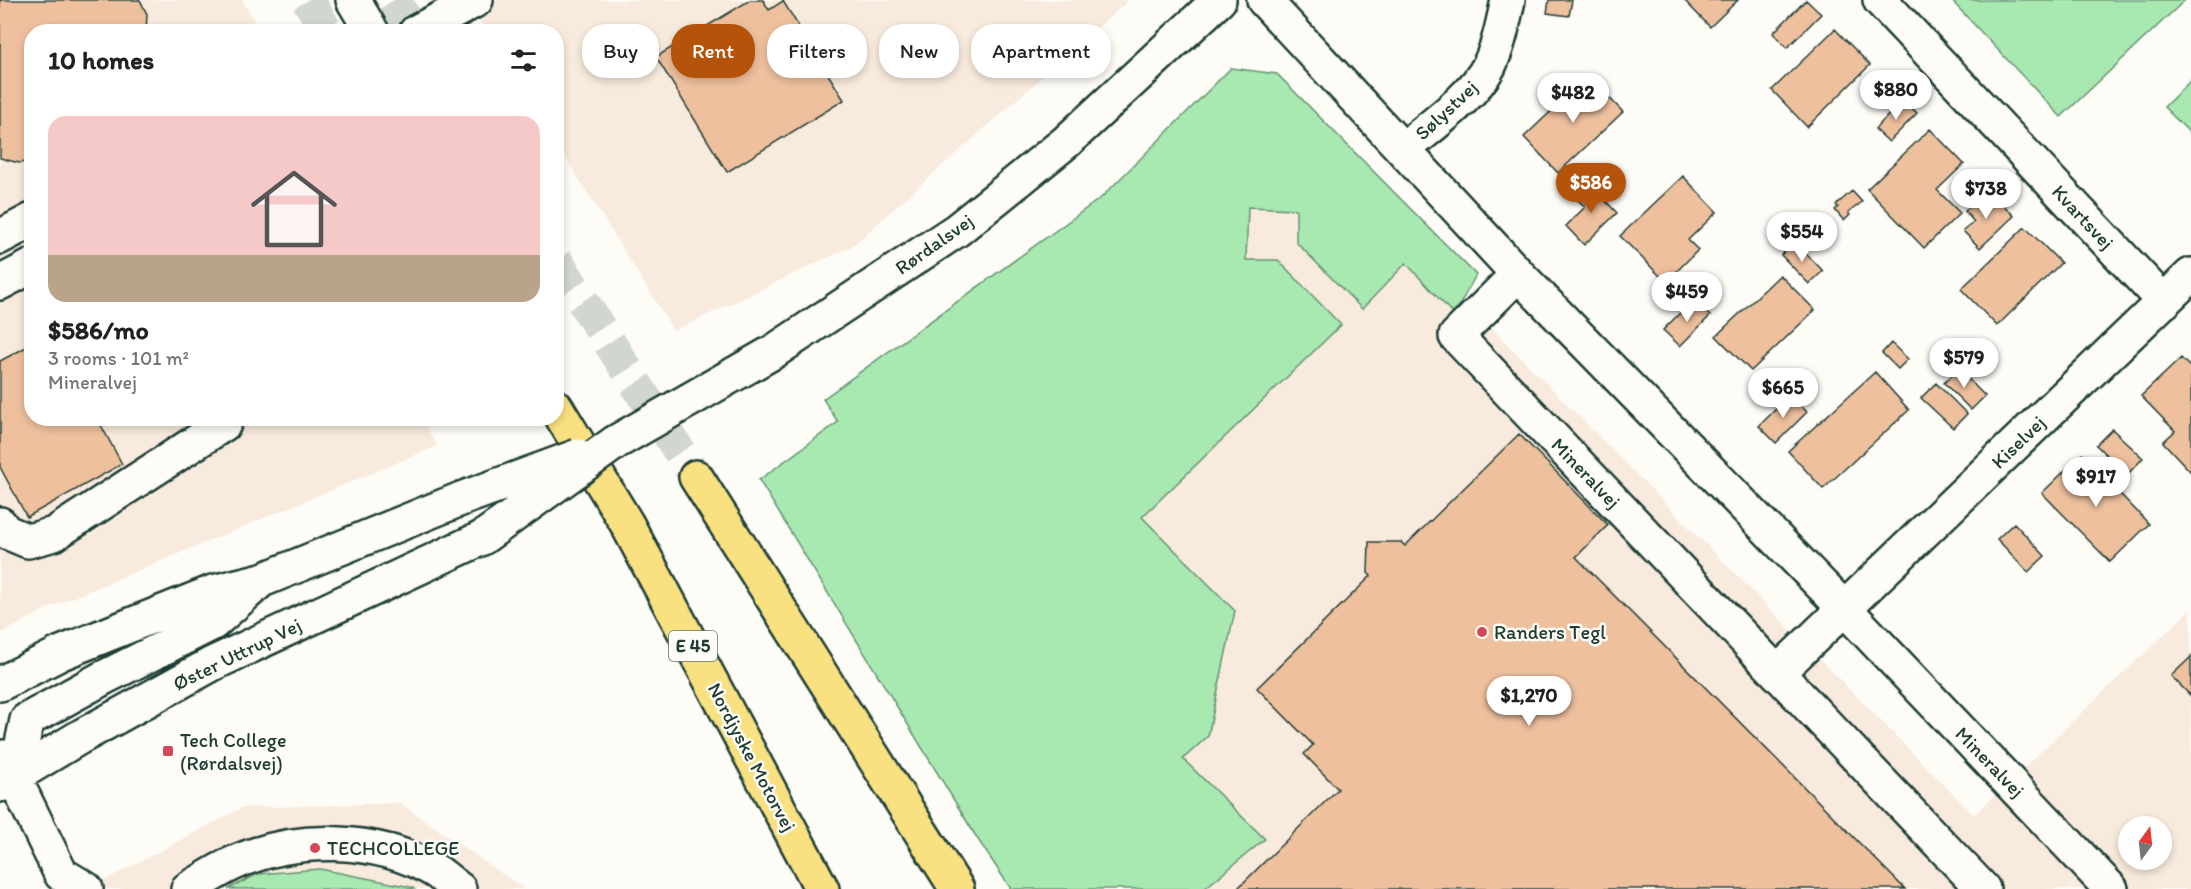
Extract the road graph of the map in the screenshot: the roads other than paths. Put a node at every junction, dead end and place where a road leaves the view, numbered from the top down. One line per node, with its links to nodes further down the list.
1 (353, 0): 7 (street)
2 (476, 0): 8 (street)
3 (1219, 0): 19 (street, Rørdalsvej, bridge)
4 (1264, 0): 9 (street, Mineralvej)
5 (1508, 0): 9 (street, Sølystvej)
6 (1880, 0): 16 (street, Kvartsvej)
7 (367, 24)
8 (431, 24)
9 (1403, 150): 13 (street, Mineralvej)
10 (24, 224): 11 (street)
11 (0, 237)
12 (24, 270): 15 (street)
13 (1518, 274): 24 (street, Mineralvej); 25 (street, Mineralvej)
14 (2191, 275): 16 (street, Kiselvej)
15 (0, 283)
16 (2164, 302): 24 (street, Kiselvej)
17 (564, 420): 31 (highway, Nordjyske Motorvej / E 45)
18 (221, 426): 21 (street)
19 (616, 442): 22 (street, Rørdalsvej, bridge); 23 (street, Rørdalsvej, bridge)
20 (696, 477): 32 (highway)
21 (0, 524)
22 (482, 538): 27 (street, Øster Uttrup Vej)
23 (262, 580): 26 (street); 27 (street)
24 (1844, 608): 25 (street); 34 (street, Mineralvej)
25 (1777, 673): 33 (street, Mineralvej)
26 (0, 684)
27 (5, 771): 28 (street)
28 (69, 884)
29 (188, 889): 30 (street)
30 (459, 889)
31 (822, 889)
32 (957, 889)
33 (1983, 889)
34 (2111, 889)

